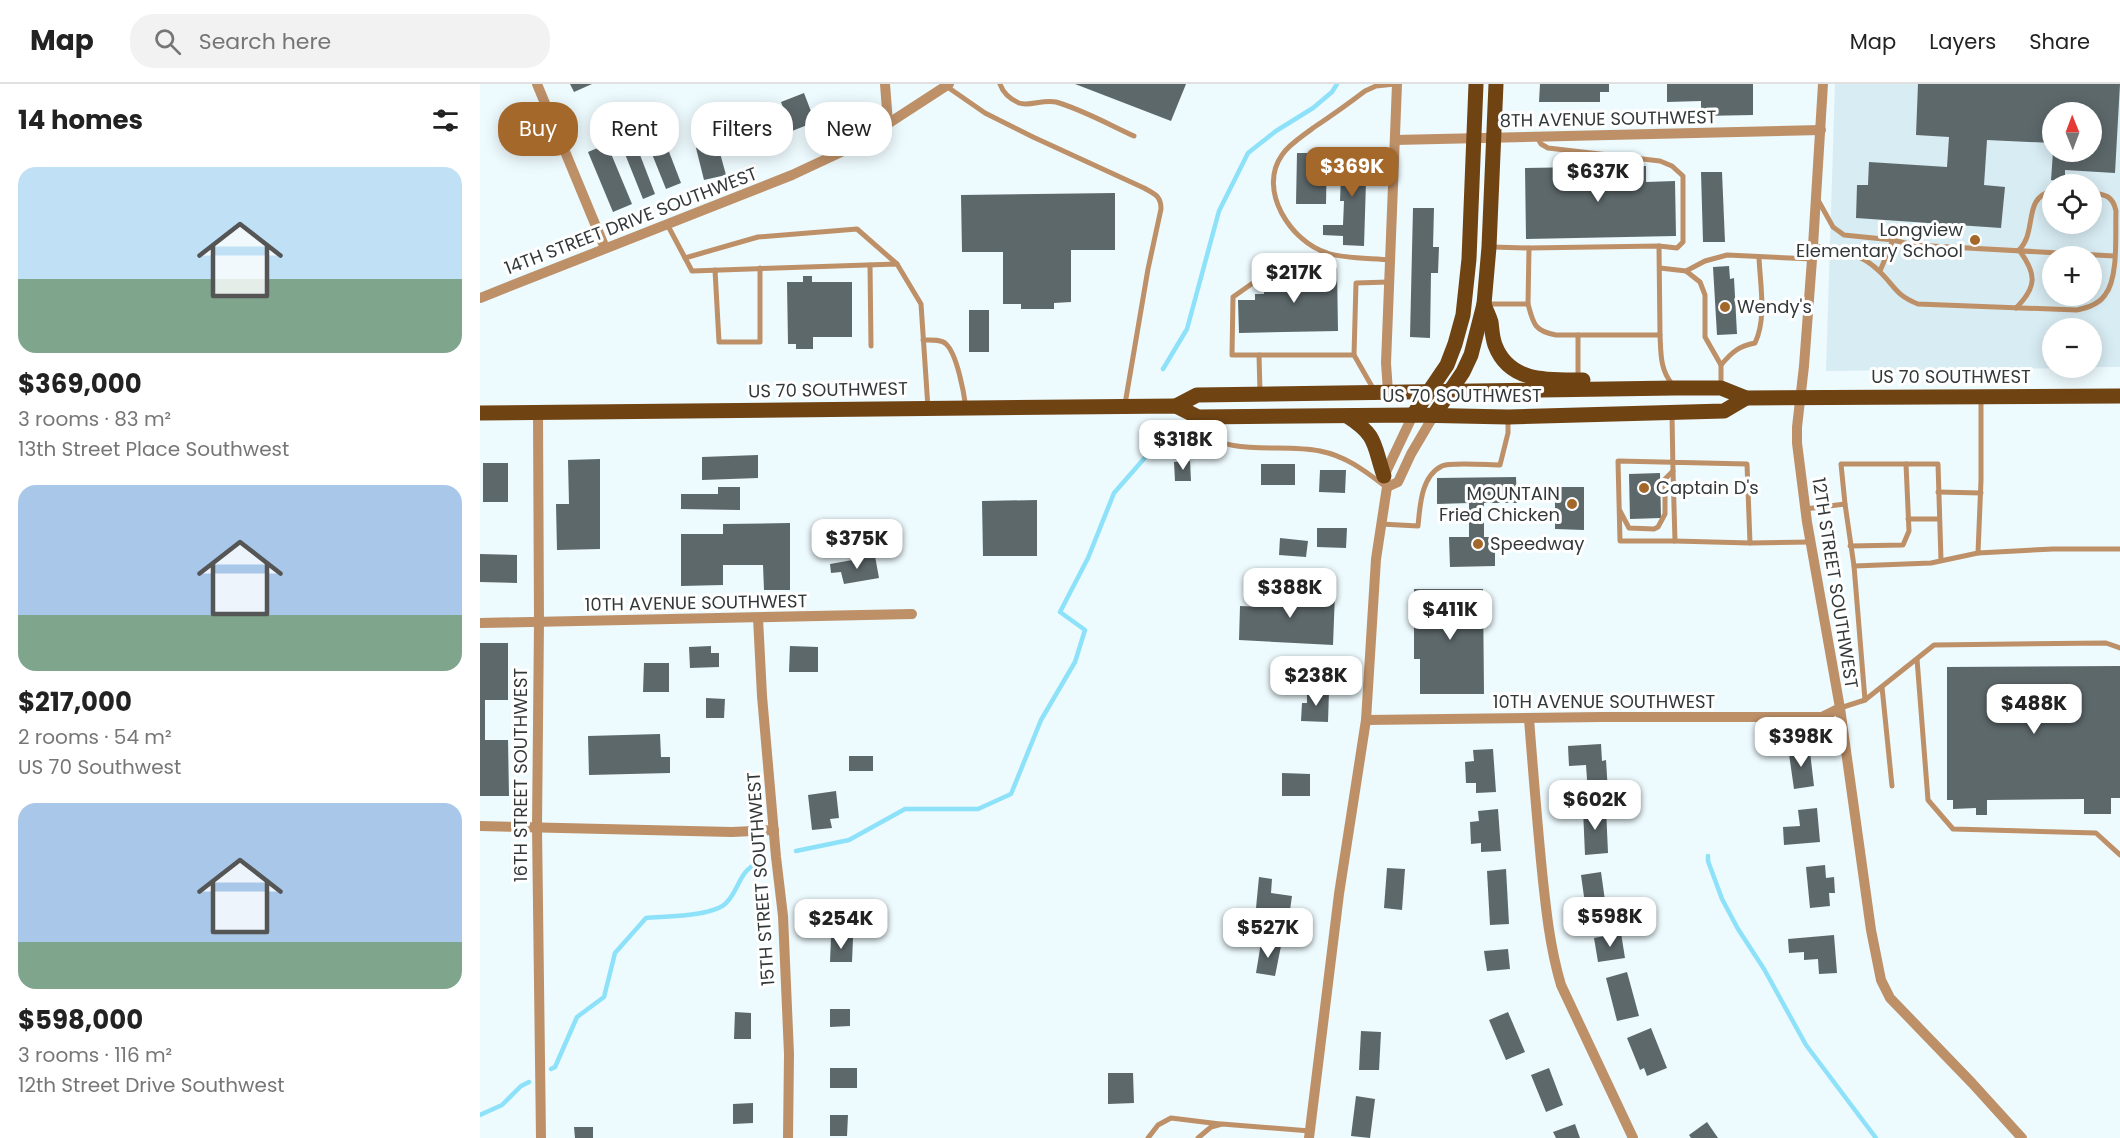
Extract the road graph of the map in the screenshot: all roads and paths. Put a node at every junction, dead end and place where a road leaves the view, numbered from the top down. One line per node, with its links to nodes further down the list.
1 (537, 84): 26 (street)
2 (885, 84): 9 (street)
3 (1000, 84): 12 (lane)
4 (1396, 84): 16 (street); 33 (lane)
5 (1476, 84): 14 (main road)
6 (1496, 84): 15 (main road)
7 (1822, 84): 11 (street, 12TH STREET SOUTHWEST)
8 (947, 85): 10 (street, 14TH STREET DRIVE SOUTHWEST); 66 (lane)
9 (886, 102)
10 (892, 120)
11 (1821, 130): 13 (street, 8TH AVENUE SOUTHWEST); 20 (street, 12TH STREET SOUTHWEST)
12 (1134, 136)
13 (1537, 137): 15 (street, 8TH AVENUE SOUTHWEST); 23 (lane)
14 (1473, 138): 15 (street, 8TH AVENUE SOUTHWEST); 16 (street, 8TH AVENUE SOUTHWEST); 59 (main road)
15 (1493, 138): 25 (main road)
16 (1395, 140): 33 (street)
17 (833, 156): 21 (street, 14TH STREET DRIVE SOUTHWEST)
18 (2042, 195): 28 (lane)
19 (2102, 195): 29 (lane)
20 (1816, 196): 22 (lane); 24 (street, 12TH STREET SOUTHWEST)
21 (667, 224): 26 (street, 14TH STREET DRIVE SOUTHWEST); 31 (lane)
22 (1893, 240): 28 (lane); 40 (lane)
23 (1659, 246): 27 (lane); 37 (lane)
24 (1813, 246): 32 (street, 12TH STREET SOUTHWEST); 40 (lane)
25 (1489, 247): 27 (lane); 44 (main road)
26 (605, 248): 43 (street, 14TH STREET DRIVE SOUTHWEST)
27 (1529, 248): 45 (lane)
28 (2019, 250): 29 (lane); 46 (lane)
29 (2115, 256): 46 (lane)
30 (1759, 257): 32 (lane); 39 (lane); 53 (lane)
31 (685, 258): 34 (lane); 38 (lane)
32 (1812, 259): 63 (street, 12TH STREET SOUTHWEST)
33 (1390, 260): 42 (street)
34 (897, 264): 35 (lane); 49 (lane)
35 (870, 265): 36 (lane); 50 (lane)
36 (760, 268): 38 (lane); 38 (lane)
37 (1660, 268): 39 (lane); 48 (lane)
38 (715, 270)
39 (1686, 271): 53 (lane)
40 (1880, 271): 46 (lane)
41 (1267, 273): 51 (lane)
42 (1390, 282): 52 (lane); 58 (street)
43 (480, 298)
44 (1484, 304): 45 (lane); 54 (main road); 60 (main road)
45 (1528, 304): 47 (lane)
46 (2016, 308)
47 (1578, 335): 48 (lane); 54 (lane)
48 (1660, 335): 56 (lane)
49 (923, 340): 68 (lane); 69 (lane)
50 (871, 346)
51 (1259, 355): 52 (lane); 61 (lane)
52 (1354, 355): 58 (lane)
53 (1721, 365): 57 (lane)
54 (1578, 380): 55 (main road)
55 (1660, 388): 56 (main road, US 70 SOUTHWEST); 60 (main road, US 70 SOUTHWEST)
56 (1676, 388): 57 (main road, US 70 SOUTHWEST)
57 (1721, 388): 65 (main road, US 70 SOUTHWEST)
58 (1382, 392): 59 (main road, US 70 SOUTHWEST); 61 (main road, US 70 SOUTHWEST)
59 (1429, 392): 60 (main road, US 70 SOUTHWEST); 73 (main road)
60 (1450, 392): 74 (main road)
61 (1260, 394): 67 (main road, US 70 SOUTHWEST)
62 (2120, 396): 64 (main road, US 70 SOUTHWEST)
63 (1801, 397): 64 (main road, US 70 SOUTHWEST); 65 (main road, US 70 SOUTHWEST); 86 (street, 12TH STREET SOUTHWEST)
64 (1981, 397): 83 (lane)
65 (1746, 398): 72 (main road, US 70 SOUTHWEST)
66 (1124, 406): 67 (main road, US 70 SOUTHWEST); 69 (main road, US 70 SOUTHWEST)
67 (1176, 406): 76 (main road, US 70 SOUTHWEST)
68 (928, 408): 69 (main road, US 70 SOUTHWEST); 70 (main road, US 70 SOUTHWEST)
69 (966, 408)
70 (538, 412): 71 (main road, US 70 SOUTHWEST); 101 (street, 16TH STREET SOUTHWEST)
71 (480, 413)
72 (1672, 413): 77 (main road, US 70 SOUTHWEST); 78 (lane)
73 (1413, 415): 74 (main road, US 70 SOUTHWEST); 75 (main road, US 70 SOUTHWEST); 81 (street)
74 (1434, 415): 77 (main road, US 70 SOUTHWEST); 81 (street)
75 (1347, 416): 76 (main road, US 70 SOUTHWEST); 81 (main road)
76 (1198, 417): 81 (lane)
77 (1508, 417): 89 (lane)
78 (1673, 461): 80 (lane); 85 (lane); 92 (lane)
79 (1906, 464): 82 (lane); 84 (lane); 87 (lane)
80 (1673, 471): 85 (lane); 90 (lane)
81 (1385, 482): 89 (street)
82 (1938, 492): 83 (lane); 88 (lane)
83 (1981, 493): 95 (lane)
84 (1845, 504): 86 (lane); 93 (lane)
85 (1619, 509): 90 (lane)
86 (1805, 509): 91 (street, 12TH STREET SOUTHWEST)
87 (1908, 519): 88 (lane); 93 (lane)
88 (1939, 519): 96 (lane)
89 (1381, 524): 108 (street)
90 (1675, 541): 92 (lane)
91 (1811, 542): 92 (lane); 106 (street, 12TH STREET SOUTHWEST)
92 (1750, 543)
93 (1850, 546): 97 (lane)
94 (2120, 549): 95 (lane)
95 (1978, 553): 96 (lane)
96 (1941, 560): 97 (lane)
97 (1854, 566): 105 (lane)
98 (912, 614): 99 (street, 10TH AVENUE SOUTHWEST)
99 (758, 618): 101 (street, 10TH AVENUE SOUTHWEST); 112 (street, 15TH STREET SOUTHWEST)
100 (480, 622): 101 (street, 10TH AVENUE SOUTHWEST)
101 (539, 622): 111 (street, 16TH STREET SOUTHWEST)
102 (2120, 648): 103 (lane)
103 (1917, 660): 104 (lane); 113 (lane)
104 (1882, 687): 105 (lane); 109 (lane)
105 (1865, 700): 106 (lane)
106 (1840, 708): 107 (street, 10TH AVENUE SOUTHWEST); 121 (street, 12TH STREET SOUTHWEST)
107 (1529, 719): 108 (street, 10TH AVENUE SOUTHWEST); 120 (street)
108 (1366, 720): 115 (street)
109 (1892, 786)
110 (480, 826): 111 (street)
111 (537, 827): 112 (street); 116 (street, 16TH STREET SOUTHWEST)
112 (774, 830): 117 (street, 15TH STREET SOUTHWEST)
113 (2120, 855)
114 (1222, 1124): 115 (lane); 118 (lane); 119 (lane)
115 (1309, 1135)
116 (541, 1138)
117 (788, 1138)
118 (1148, 1138)
119 (1198, 1138)
120 (1633, 1138)
121 (2022, 1138)

